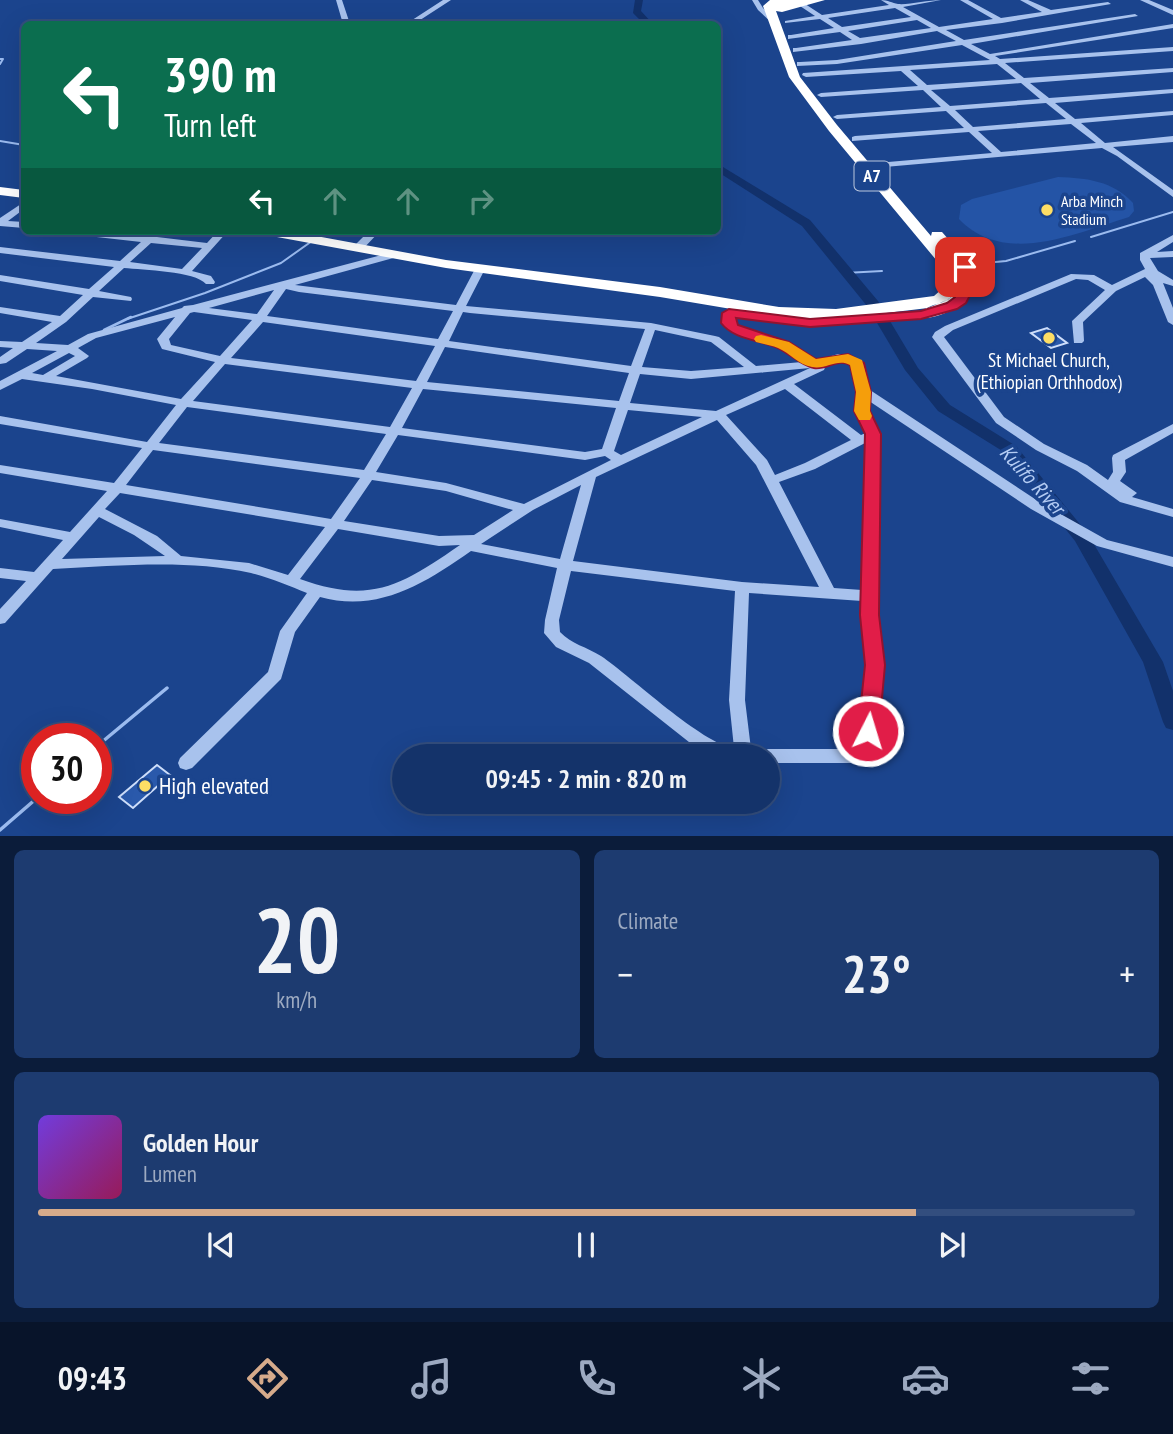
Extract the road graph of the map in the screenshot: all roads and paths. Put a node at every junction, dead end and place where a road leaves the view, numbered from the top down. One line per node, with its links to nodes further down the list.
1 (339, 0): 19 (street)
2 (448, 0): 20 (street)
3 (755, 0): 13 (street)
4 (820, 0): 13 (highway)
5 (884, 0): 11 (street)
6 (938, 0): 11 (street)
7 (963, 0): 21 (street)
8 (1023, 0): 14 (street)
9 (1098, 0): 12 (street)
10 (1143, 0): 15 (street)
11 (896, 4): 17 (street); 18 (street)
12 (1108, 4): 14 (street); 16 (street)
13 (786, 8): 17 (street); 17 (street); 27 (highway, A7); 33 (highway, A7)
14 (1051, 13): 21 (street)
15 (1173, 13)
16 (1135, 16): 23 (street); 29 (street)
17 (819, 17): 24 (street)
18 (920, 18): 24 (street); 25 (street)
19 (346, 21)
20 (416, 21)
21 (1002, 21): 25 (street)
22 (1173, 26): 23 (street)
23 (1164, 28): 26 (street); 32 (street)
24 (839, 29): 27 (street); 28 (street)
25 (942, 30): 28 (street); 29 (street)
26 (1173, 32)
27 (791, 37): 33 (highway, A7)
28 (860, 42): 31 (street); 33 (street)
29 (966, 42): 31 (street); 32 (street)
30 (1173, 50): 32 (street)
31 (883, 55): 33 (street); 34 (street)
32 (999, 59): 34 (street); 36 (street)
33 (798, 63): 34 (street); 39 (highway, A7); 50 (highway, A7)
34 (904, 69): 37 (street)
35 (1173, 70): 36 (street)
36 (1027, 80): 37 (street); 40 (street)
37 (927, 89): 39 (street); 41 (street)
38 (1173, 91): 40 (street)
39 (821, 95): 43 (highway, A7)
40 (1051, 100): 41 (street); 44 (street)
41 (949, 108): 43 (street); 45 (street)
42 (1173, 113): 44 (street)
43 (837, 117): 46 (highway, A7)
44 (1077, 121): 45 (street); 48 (street)
45 (973, 130): 46 (street); 49 (street)
46 (855, 139): 50 (highway, A7)
47 (1173, 139): 48 (street)
48 (1107, 145): 49 (street); 53 (street)
49 (999, 155): 50 (street)
50 (871, 167): 55 (highway, A7)
51 (0, 191): 52 (highway)
52 (21, 194)
53 (1173, 194)
54 (21, 207): 56 (street)
55 (909, 211): 86 (highway, A7); 86 (highway, A7)
56 (0, 222): 57 (street)
57 (21, 225)
58 (105, 235): 64 (street)
59 (154, 235): 64 (street)
60 (219, 235): 65 (street)
61 (288, 235): 66 (highway, A7)
62 (371, 235): 66 (street)
63 (1173, 238): 70 (street)
64 (148, 240): 65 (street); 71 (street)
65 (209, 246): 73 (street)
66 (358, 248): 69 (highway, A7)
67 (0, 250): 71 (street)
68 (1173, 254): 70 (street)
69 (393, 255): 72 (highway, A7); 78 (street)
70 (1144, 255): 74 (street)
71 (121, 262): 73 (street); 81 (street)
72 (480, 269): 80 (highway, A7); 84 (street)
73 (185, 272): 76 (street)
74 (1149, 272): 77 (street); 79 (street); 91 (street)
75 (0, 278): 81 (street)
76 (210, 282)
77 (1173, 283)
78 (283, 285): 83 (street); 84 (street); 88 (street)
79 (1112, 289): 93 (street); 125 (street)
80 (638, 291): 87 (highway, A7); 89 (highway, A7)
81 (91, 292): 82 (street); 90 (street)
82 (127, 299)
83 (188, 308): 88 (street); 97 (street); 98 (street)
84 (460, 309): 92 (street); 95 (street)
85 (0, 310): 90 (street)
86 (903, 312): 89 (highway, A7)
87 (729, 313): 89 (highway, A7); 100 (street)
88 (261, 317): 95 (street); 98 (street)
89 (840, 318)
90 (62, 320): 96 (street)
91 (1173, 322)
92 (651, 326): 101 (street); 102 (street)
93 (1077, 341)
94 (0, 344): 96 (street)
95 (442, 345): 102 (street); 106 (street)
96 (22, 347): 97 (street); 99 (street)
97 (69, 348): 103 (street); 104 (street)
98 (222, 360): 106 (street); 109 (street)
99 (1, 362)
100 (816, 363): 101 (street); 105 (street); 108 (street)
101 (752, 368): 102 (street)
102 (634, 370): 110 (street)
103 (21, 375): 104 (street); 107 (street)
104 (47, 377): 109 (street)
105 (786, 384): 111 (street); 116 (street)
106 (418, 385): 110 (street); 113 (street)
107 (0, 386)
108 (864, 392): 115 (street); 134 (street)
109 (184, 403): 113 (street); 117 (street)
110 (622, 403): 111 (street); 118 (street)
111 (719, 415): 119 (street); 123 (street)
112 (0, 420): 117 (street)
113 (392, 430): 118 (street); 121 (street)
114 (1172, 430): 125 (street)
115 (873, 434): 116 (street); 143 (street)
116 (860, 441): 123 (street)
117 (151, 447): 121 (street); 124 (street)
118 (607, 452): 119 (street)
119 (620, 460): 122 (street)
120 (0, 469): 124 (street)
121 (368, 475): 126 (street); 130 (street)
122 (590, 475): 126 (street); 136 (street)
123 (770, 481): 142 (street)
124 (117, 488): 127 (street); 130 (street)
125 (1114, 492): 128 (street)
126 (524, 509): 132 (street)
127 (96, 511): 131 (street); 133 (street)
128 (1173, 513)
129 (0, 523): 131 (street)
130 (336, 524): 132 (street); 139 (street)
131 (73, 537): 135 (street)
132 (473, 543): 136 (street); 141 (street)
133 (176, 559): 135 (street); 139 (street)
134 (1166, 560)
135 (48, 564): 138 (street)
136 (565, 565): 140 (street); 145 (street)
137 (0, 573): 138 (street)
138 (38, 577): 144 (street)
139 (291, 581): 141 (street)
140 (742, 587): 142 (street); 146 (street)
141 (316, 591): 148 (street)
142 (829, 593): 143 (street)
143 (870, 596): 147 (street)
144 (0, 619)
145 (707, 744)
146 (747, 744)
147 (780, 756)
148 (186, 764)

